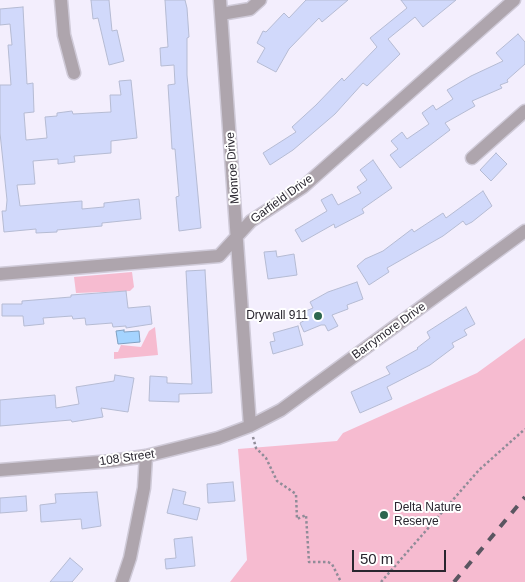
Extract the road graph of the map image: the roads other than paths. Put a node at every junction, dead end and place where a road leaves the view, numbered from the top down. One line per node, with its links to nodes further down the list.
1 (60, 0): 6 (street)
2 (220, 0): 5 (street, Monroe Drive)
3 (260, 0): 5 (street)
4 (514, 0): 10 (street, Garfield Drive)
5 (222, 14): 10 (street, Monroe Drive)
6 (74, 73)
7 (525, 110): 8 (street)
8 (472, 158)
9 (525, 230): 12 (street, Barrymore Drive)
10 (238, 235): 11 (street, Garfield Drive); 12 (street, Monroe Drive)
11 (0, 274)
12 (252, 430): 13 (street, 108 Street)
13 (146, 456): 14 (street, 108 Street); 15 (street)
14 (0, 470)
15 (122, 582)

